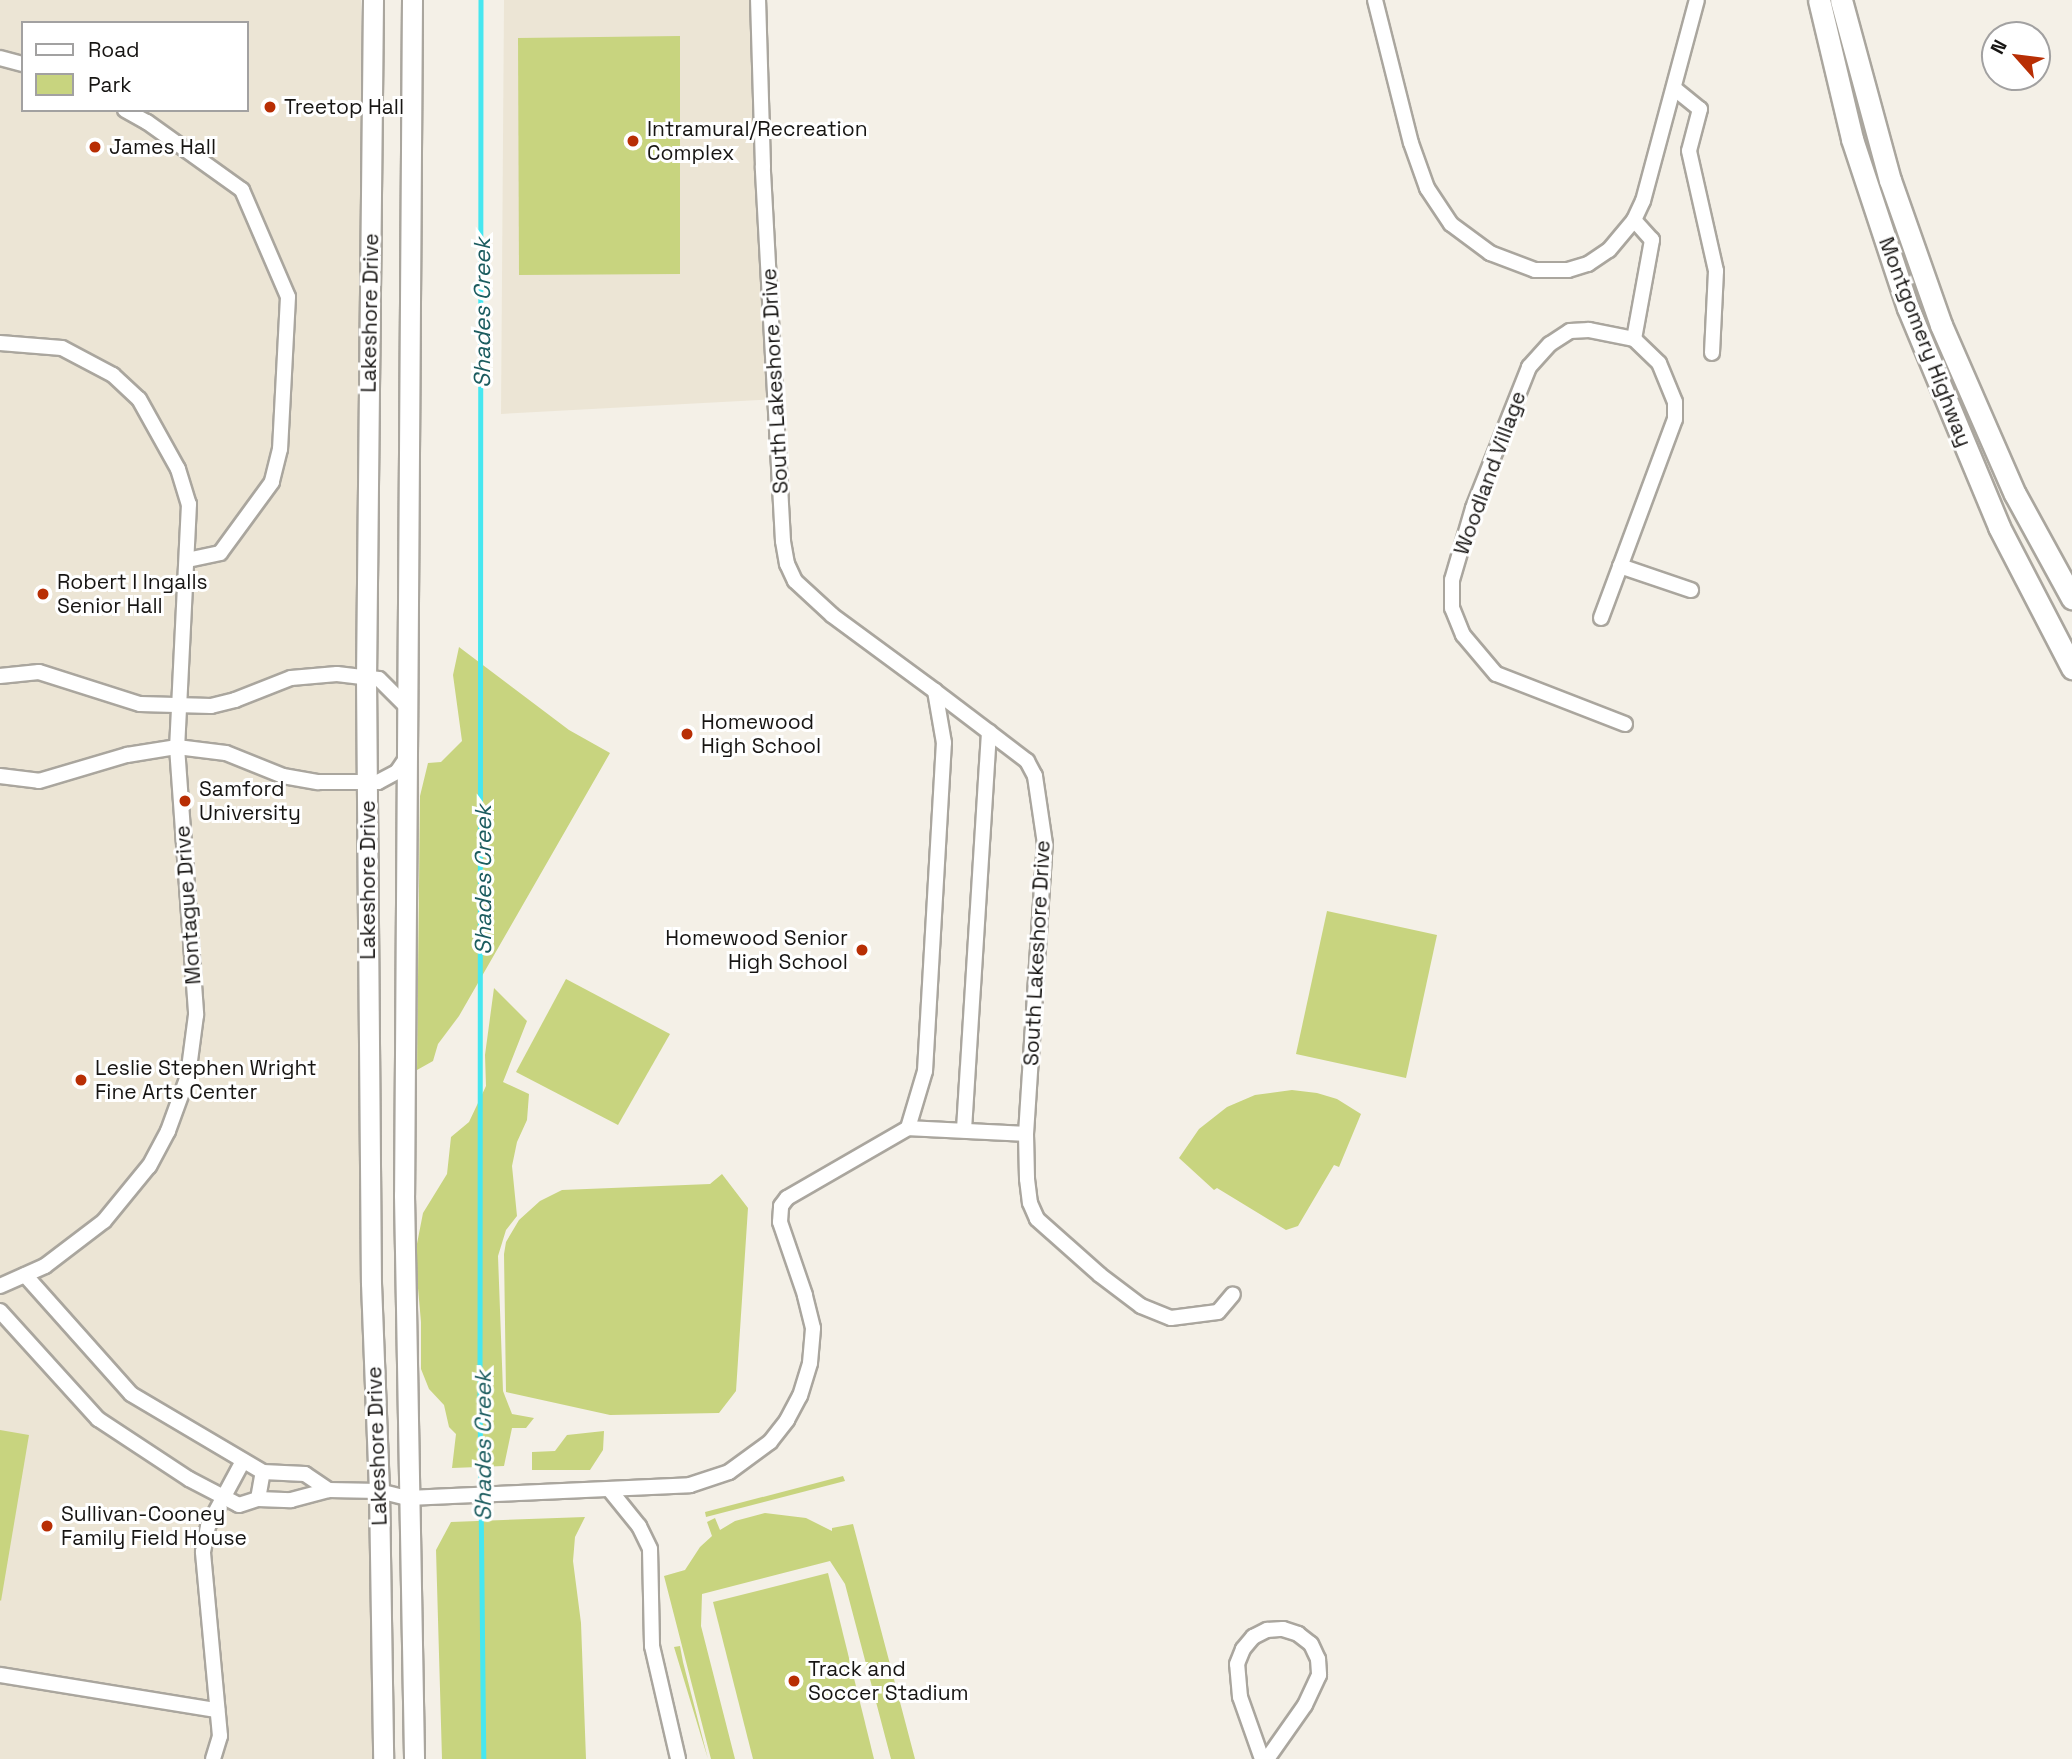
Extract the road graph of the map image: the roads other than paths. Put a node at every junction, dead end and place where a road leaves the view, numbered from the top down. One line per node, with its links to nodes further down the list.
1 (373, 0): 23 (main road, Lakeshore Drive)
2 (412, 0): 26 (main road, Lakeshore Drive)
3 (758, 0): 24 (street, South Lakeshore Drive)
4 (1375, 0): 12 (street)
5 (1697, 0): 10 (street)
6 (1819, 0): 21 (main road, Montgomery Highway)
7 (1842, 0): 19 (main road, Montgomery Highway)
8 (0, 58): 9 (street)
9 (21, 63)
10 (1675, 89): 12 (street); 15 (street)
11 (128, 112): 16 (street)
12 (1634, 220): 13 (street)
13 (1634, 339): 17 (street); 27 (street, Woodland Village)
14 (0, 343): 16 (street, Montague Drive)
15 (1712, 353)
16 (187, 560): 25 (street, Montague Drive)
17 (1620, 566): 18 (street); 20 (street)
18 (1691, 590)
19 (2072, 598)
20 (1601, 618)
21 (2072, 668)
22 (0, 676): 25 (street)
23 (366, 677): 25 (street); 26 (street); 32 (main road, Lakeshore Drive)
24 (935, 691): 28 (street, South Lakeshore Drive); 33 (street)
25 (178, 705): 29 (street, Montague Drive)
26 (407, 707): 30 (main road, Lakeshore Drive)
27 (1625, 724)
28 (989, 732): 34 (street); 35 (street, South Lakeshore Drive)
29 (177, 747): 31 (street); 32 (street); 36 (street, Montague Drive)
30 (405, 760): 32 (street); 46 (main road, Lakeshore Drive)
31 (0, 776)
32 (368, 783): 44 (main road, Lakeshore Drive)
33 (908, 1128): 34 (street); 42 (street)
34 (964, 1130): 35 (street)
35 (1026, 1134): 38 (street, South Lakeshore Drive)
36 (25, 1275): 37 (street, Montague Drive); 40 (street)
37 (0, 1286)
38 (1233, 1294)
39 (0, 1311): 45 (street)
40 (243, 1461): 41 (street); 45 (street)
41 (263, 1472): 43 (street); 47 (street)
42 (602, 1489): 46 (street); 53 (street)
43 (329, 1490): 44 (street); 47 (street)
44 (379, 1491): 46 (street); 51 (main road, Lakeshore Drive)
45 (222, 1498): 47 (street); 49 (street)
46 (408, 1498): 52 (main road, Lakeshore Drive)
47 (258, 1499)
48 (0, 1675): 49 (street)
49 (217, 1710): 50 (street)
50 (213, 1759)
51 (383, 1759)
52 (414, 1759)
53 (678, 1759)
54 (1265, 1759): 54 (street)

